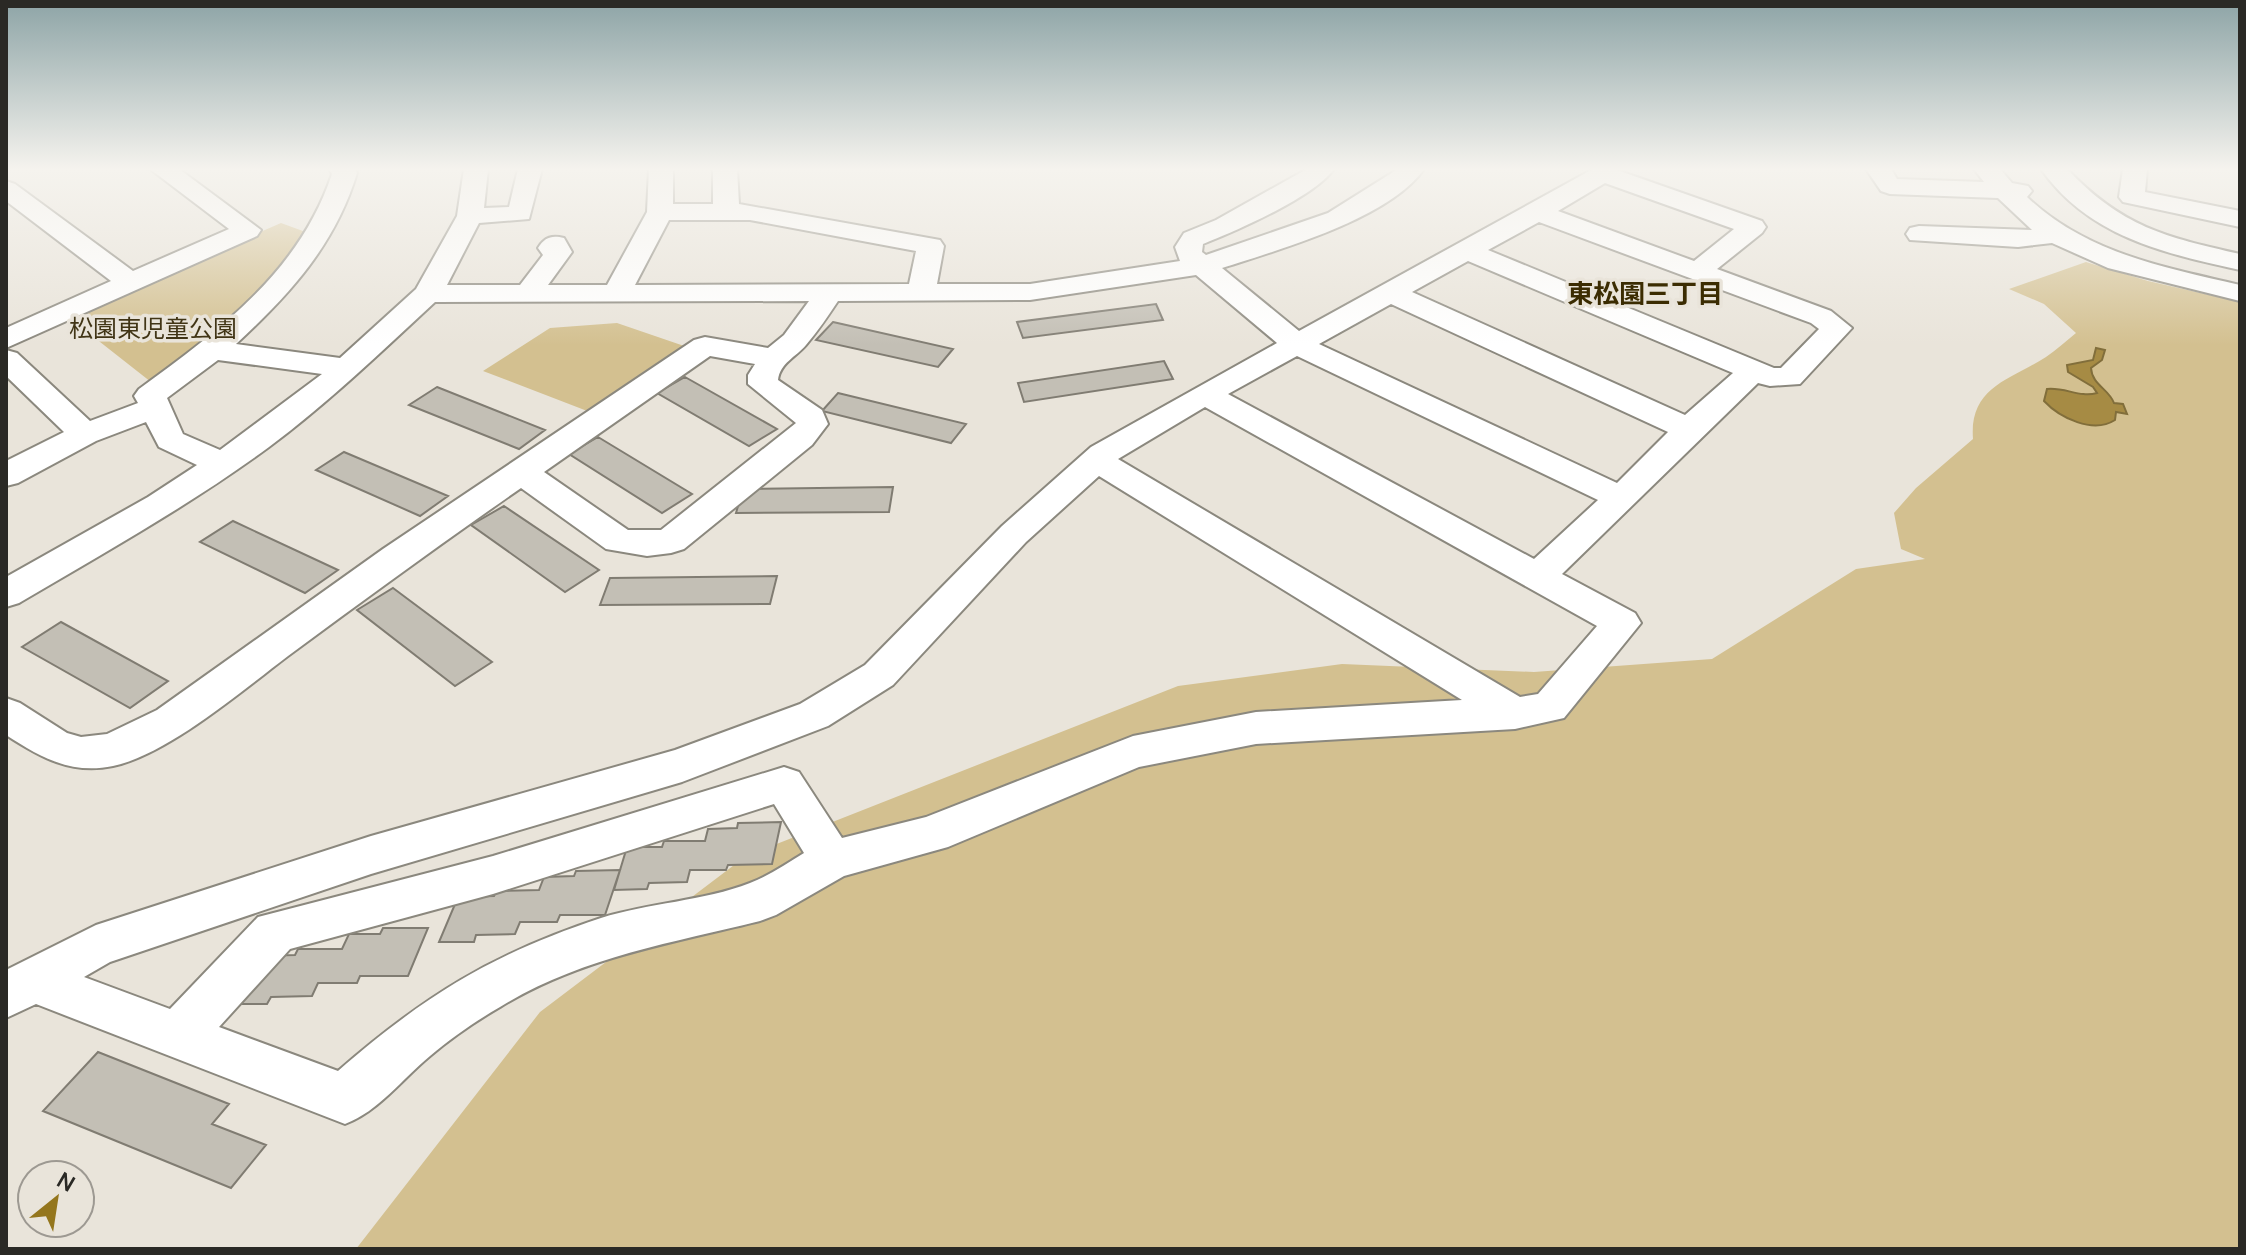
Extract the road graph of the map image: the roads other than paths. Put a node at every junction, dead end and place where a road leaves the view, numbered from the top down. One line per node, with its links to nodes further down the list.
1 (58, 228): 21 (street)
2 (245, 228): 21 (street)
3 (325, 228): 31 (street)
4 (464, 228): 27 (street)
5 (652, 228): 28 (street)
6 (833, 228): 24 (street)
7 (1221, 228): 19 (street)
8 (1315, 228): 19 (street)
9 (1509, 228): 17 (street)
10 (1579, 228): 20 (street)
11 (1752, 228): 20 (street)
12 (2047, 228): 15 (street)
13 (2119, 228): 18 (street)
14 (1919, 234): 15 (street)
15 (2055, 235): 26 (street)
16 (555, 244): 22 (street)
17 (1467, 251): 25 (street); 35 (street)
18 (2240, 262)
19 (1200, 266): 24 (street); 30 (street)
20 (1698, 271): 35 (street)
21 (131, 282): 29 (street)
22 (529, 292): 27 (street); 28 (street)
23 (830, 293): 24 (street); 28 (street); 32 (street)
24 (921, 293)
25 (1391, 293): 30 (street); 40 (street)
26 (2240, 293)
27 (428, 294): 34 (street)
28 (616, 294)
29 (6, 339)
30 (1298, 345): 37 (street); 46 (street)
31 (212, 350): 34 (street); 39 (street)
32 (774, 358): 44 (street); 44 (street)
33 (6, 359): 36 (street)
34 (347, 368): 43 (street)
35 (1754, 370): 40 (street)
36 (35, 386): 38 (street); 41 (street)
37 (1205, 394): 42 (street); 47 (street)
38 (6, 401)
39 (156, 407): 41 (street); 43 (street)
40 (1689, 429): 46 (street)
41 (85, 434): 45 (street)
42 (1096, 460): 49 (street); 52 (street)
43 (222, 463): 48 (street)
44 (522, 473): 50 (street)
45 (6, 475)
46 (1621, 498): 47 (street)
47 (1537, 576): 49 (street)
48 (6, 594)
49 (1515, 713): 51 (street)
50 (6, 714)
51 (832, 860): 53 (street); 53 (street)
52 (20, 988): 53 (street)
53 (179, 1035)

